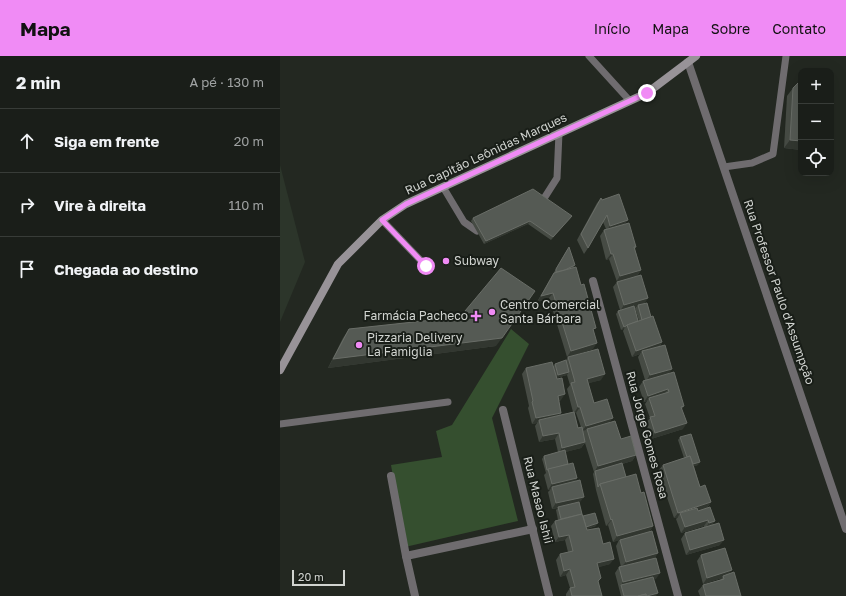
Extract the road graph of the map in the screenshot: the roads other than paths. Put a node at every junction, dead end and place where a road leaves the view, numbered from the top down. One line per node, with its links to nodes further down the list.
1 (589, 56): 5 (lane)
2 (696, 56): 4 (main road, Rua Capitão Leônidas Marques)
3 (786, 56): 7 (lane)
4 (688, 62): 5 (main road, Rua Capitão Leônidas Marques); 7 (street, Rua Professor Paulo d'Assumpção)
5 (630, 101): 6 (main road, Rua Capitão Leônidas Marques)
6 (559, 133): 8 (main road, Rua Capitão Leônidas Marques); 9 (lane)
7 (724, 167): 20 (street, Rua Professor Paulo d'Assumpção)
8 (443, 187): 10 (main road, Rua Capitão Leônidas Marques); 11 (lane)
9 (543, 200)
10 (382, 220): 12 (lane); 14 (main road, Rua Capitão Leônidas Marques)
11 (477, 231)
12 (426, 266)
13 (593, 281): 24 (street, Rua Jorge Gomes Rosa)
14 (280, 370)
15 (448, 402): 17 (lane)
16 (503, 410): 19 (street, Rua Masao Ishii)
17 (280, 424)
18 (391, 476): 21 (street)
19 (532, 529): 21 (street); 23 (street, Rua Masao Ishii)
20 (846, 529)
21 (406, 556): 22 (street)
22 (415, 596)
23 (549, 596)
24 (678, 596)

